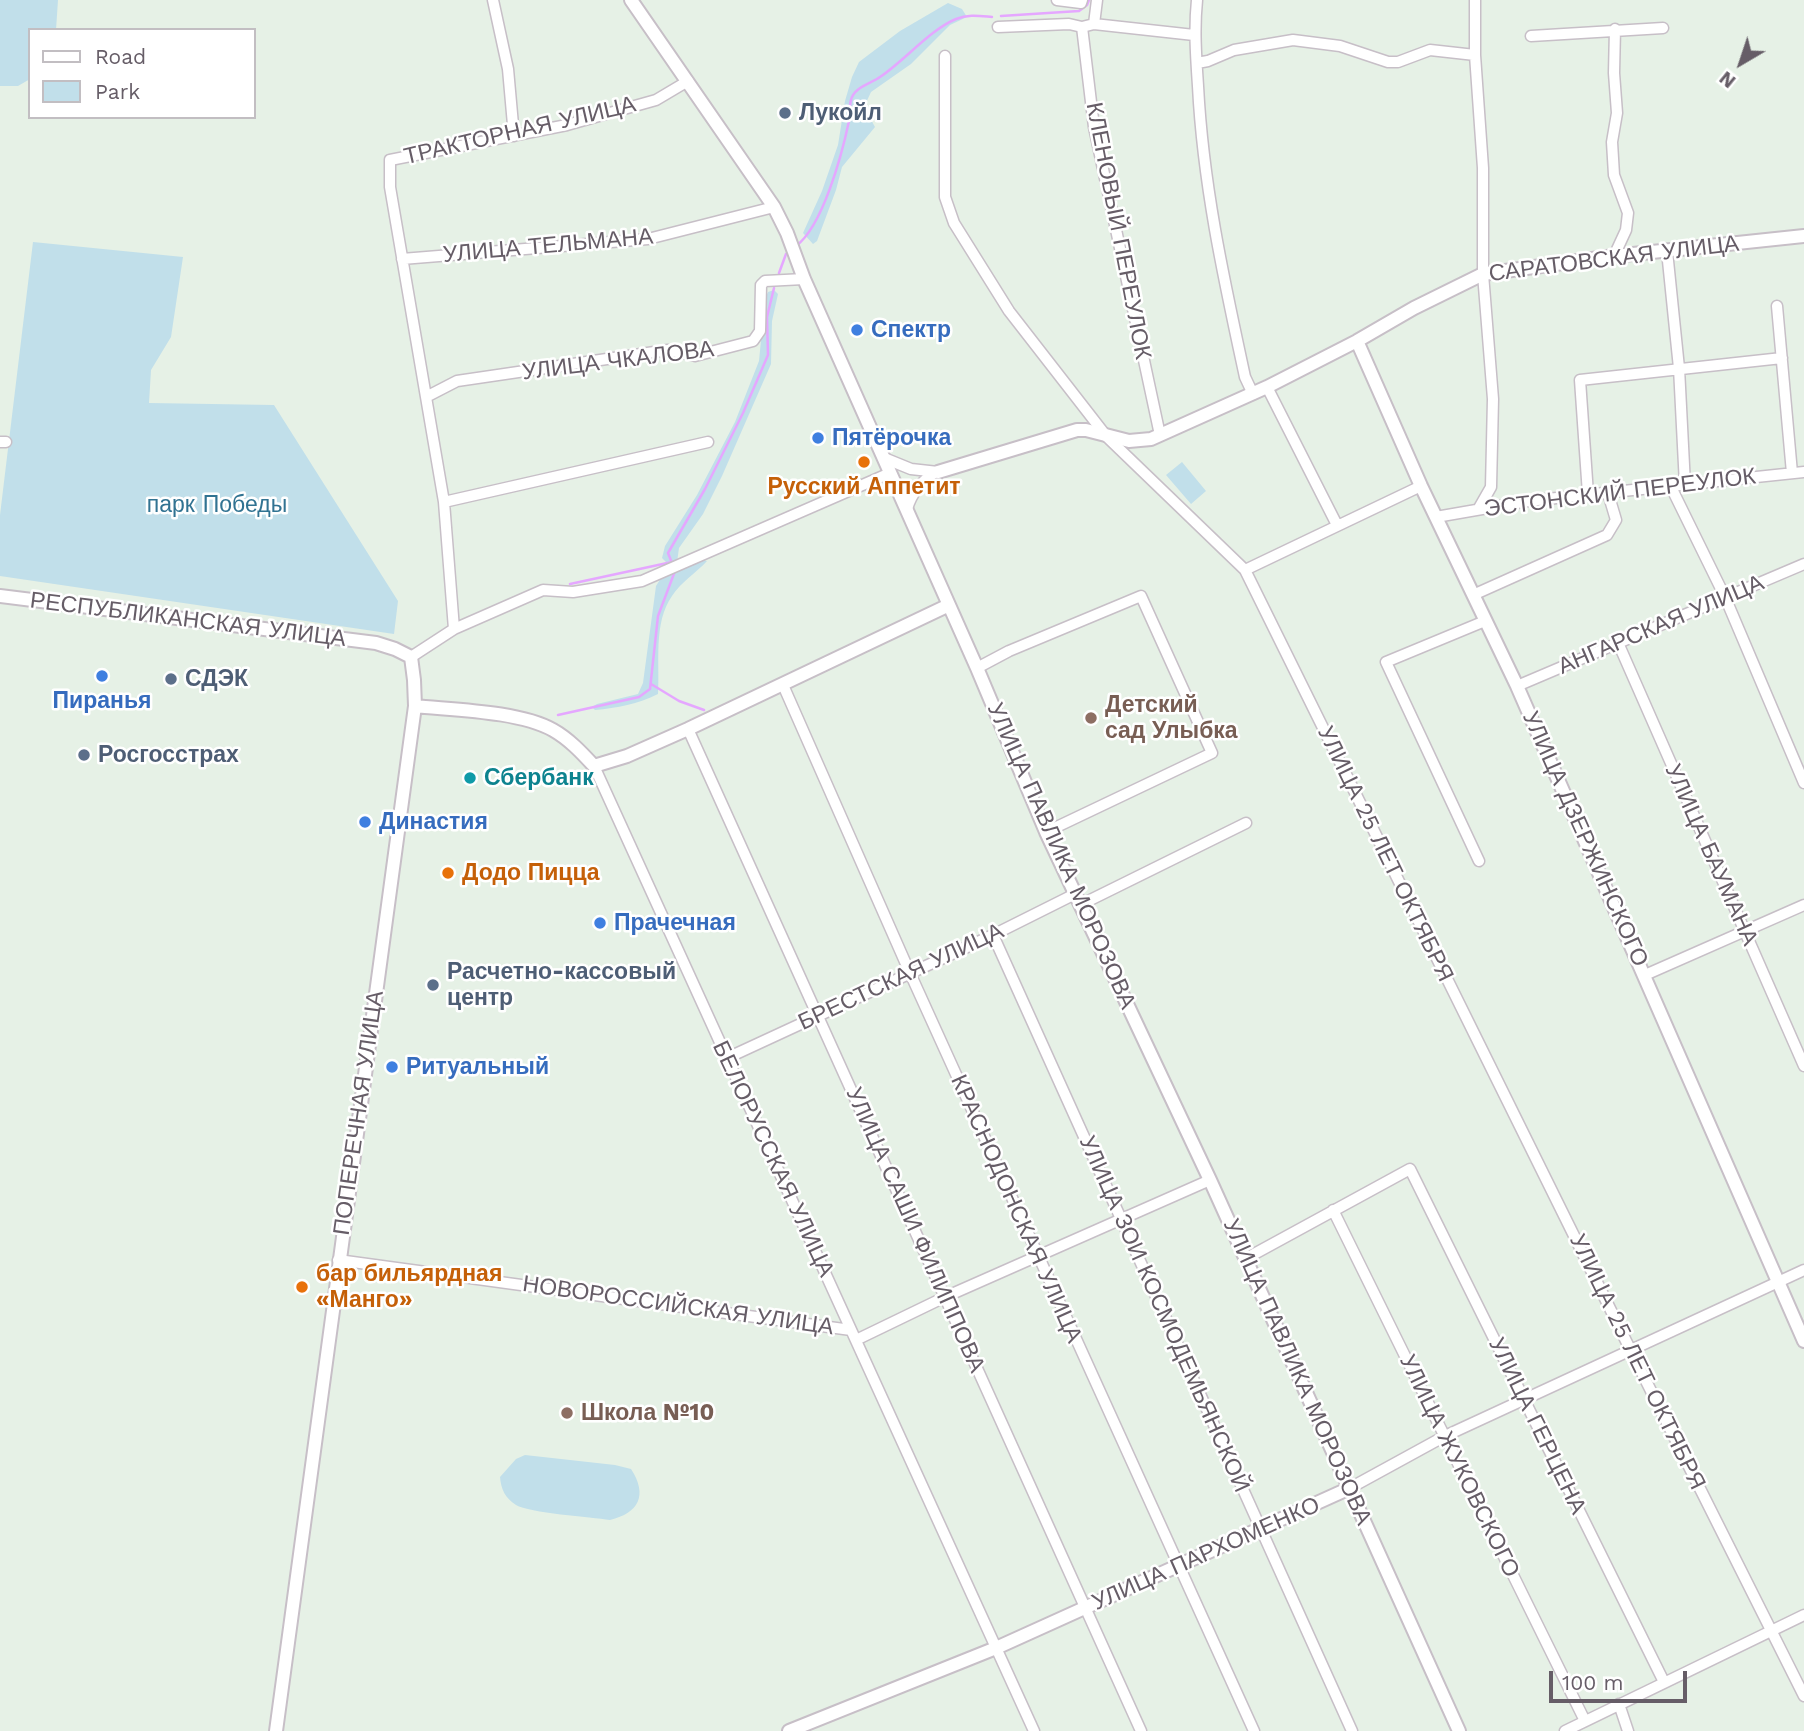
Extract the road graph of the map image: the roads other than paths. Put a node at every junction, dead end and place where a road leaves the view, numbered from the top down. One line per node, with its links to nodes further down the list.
1 (492, 0): 19 (street)
2 (631, 0): 18 (street, УЛИЦА ПАВЛИКА МОРОЗОВА)
3 (1057, 0): 4 (street)
4 (1082, 0)
5 (1097, 0): 8 (street)
6 (1197, 0): 13 (street)
7 (1475, 0): 15 (street)
8 (1094, 24): 10 (street); 13 (street)
9 (998, 27): 10 (street)
10 (1082, 27): 34 (street, КЛЕНОВЫЙ ПЕРЕУЛОК)
11 (1663, 28): 12 (street)
12 (1615, 29): 14 (street); 23 (street)
13 (1194, 35): 17 (street)
14 (1531, 36)
15 (1475, 55): 17 (street); 25 (street)
16 (945, 56): 35 (street, УЛИЦА 25 ЛЕТ ОКТЯБРЯ)
17 (1197, 63): 32 (street)
18 (688, 81): 19 (street, ТРАКТОРНАЯ УЛИЦА); 20 (street, УЛИЦА ПАВЛИКА МОРОЗОВА)
19 (514, 136): 24 (street, ТРАКТОРНАЯ УЛИЦА)
20 (774, 207): 24 (street, УЛИЦА ТЕЛЬМАНА); 26 (street, УЛИЦА ПАВЛИКА МОРОЗОВА)
21 (1804, 236): 22 (street, САРАТОВСКАЯ УЛИЦА)
22 (1668, 251): 23 (street, САРАТОВСКАЯ УЛИЦА); 30 (street)
23 (1614, 256): 25 (street, САРАТОВСКАЯ УЛИЦА)
24 (402, 259): 33 (street)
25 (1483, 274): 28 (street, САРАТОВСКАЯ УЛИЦА); 48 (street)
26 (804, 279): 33 (street, УЛИЦА ЧКАЛОВА); 37 (street, УЛИЦА ПАВЛИКА МОРОЗОВА)
27 (1777, 306): 29 (street)
28 (1357, 341): 31 (street, САРАТОВСКАЯ УЛИЦА); 43 (street, УЛИЦА ДЗЕРЖИНСКОГО)
29 (1782, 358): 30 (street); 40 (street)
30 (1679, 368): 42 (street); 46 (street)
31 (1267, 387): 32 (street, САРАТОВСКАЯ УЛИЦА); 51 (street)
32 (1253, 394): 34 (street, САРАТОВСКАЯ УЛИЦА)
33 (426, 397): 47 (street)
34 (1160, 435): 35 (street, САРАТОВСКАЯ УЛИЦА)
35 (1107, 437): 38 (street, САРАТОВСКАЯ УЛИЦА); 53 (street, УЛИЦА 25 ЛЕТ ОКТЯБРЯ)
36 (708, 442): 47 (street)
37 (884, 458): 38 (street); 39 (street, УЛИЦА ПАВЛИКА МОРОЗОВА)
38 (938, 471): 49 (street)
39 (890, 472): 49 (street, УЛИЦА ПАВЛИКА МОРОЗОВА); 59 (street)
40 (1793, 472): 41 (street, ЭСТОНСКИЙ ПЕРЕУЛОК); 42 (street, ЭСТОНСКИЙ ПЕРЕУЛОК)
41 (1804, 472)
42 (1685, 485): 44 (street, ЭСТОНСКИЙ ПЕРЕУЛОК)
43 (1421, 486): 50 (street, УЛИЦА ДЗЕРЖИНСКОГО); 51 (street)
44 (1671, 487): 45 (street, ЭСТОНСКИЙ ПЕРЕУЛОК); 56 (street)
45 (1608, 493): 46 (street, ЭСТОНСКИЙ ПЕРЕУЛОК); 54 (street)
46 (1588, 494): 48 (street, ЭСТОНСКИЙ ПЕРЕУЛОК)
47 (444, 502): 59 (street)
48 (1479, 508): 50 (street, ЭСТОНСКИЙ ПЕРЕУЛОК)
49 (907, 509): 57 (street, УЛИЦА ПАВЛИКА МОРОЗОВА)
50 (1436, 517): 54 (street, УЛИЦА ДЗЕРЖИНСКОГО)
51 (1337, 525): 53 (street)
52 (1804, 564): 56 (street, АНГАРСКАЯ УЛИЦА)
53 (1245, 570): 93 (street, УЛИЦА 25 ЛЕТ ОКТЯБРЯ)
54 (1473, 595): 58 (street, УЛИЦА ДЗЕРЖИНСКОГО)
55 (0, 596): 61 (street, РЕСПУБЛИКАНСКАЯ УЛИЦА)
56 (1725, 597): 60 (street, АНГАРСКАЯ УЛИЦА); 68 (street)
57 (949, 605): 62 (street, УЛИЦА ПАВЛИКА МОРОЗОВА); 63 (street)
58 (1485, 621): 64 (street, УЛИЦА ДЗЕРЖИНСКОГО); 71 (street)
59 (454, 629): 61 (street)
60 (1619, 645): 64 (street, АНГАРСКАЯ УЛИЦА); 74 (street, УЛИЦА БАУМАНА)
61 (411, 657): 65 (street, ПОПЕРЕЧНАЯ УЛИЦА)
62 (976, 667): 70 (street, УЛИЦА ПАВЛИКА МОРОЗОВА); 70 (street)
63 (783, 685): 66 (street); 76 (street, КРАСНОДОНСКАЯ УЛИЦА)
64 (1517, 686): 77 (street, УЛИЦА ДЗЕРЖИНСКОГО)
65 (415, 706): 67 (street, БЕЛОРУССКАЯ УЛИЦА); 86 (street, ПОПЕРЕЧНАЯ УЛИЦА)
66 (688, 729): 67 (street); 78 (street, УЛИЦА САШИ ФИЛИППОВА)
67 (594, 766): 79 (street, БЕЛОРУССКАЯ УЛИЦА)
68 (1804, 783)
69 (1246, 823): 72 (street, БРЕСТСКАЯ УЛИЦА)
70 (1046, 832): 72 (street, УЛИЦА ПАВЛИКА МОРОЗОВА)
71 (1479, 861)
72 (1078, 900): 75 (street, БРЕСТСКАЯ УЛИЦА); 81 (street, УЛИЦА ПАВЛИКА МОРОЗОВА)
73 (1804, 905): 74 (street)
74 (1745, 931): 77 (street); 80 (street, УЛИЦА БАУМАНА)
75 (993, 935): 76 (street, БРЕСТСКАЯ УЛИЦА); 83 (street, УЛИЦА ЗОИ КОСМОДЕМЬЯНСКОЙ)
76 (910, 973): 78 (street, БРЕСТСКАЯ УЛИЦА); 84 (street, КРАСНОДОНСКАЯ УЛИЦА)
77 (1645, 975): 88 (street, УЛИЦА ДЗЕРЖИНСКОГО)
78 (818, 1016): 79 (street, БРЕСТСКАЯ УЛИЦА); 89 (street, УЛИЦА САШИ ФИЛИППОВА)
79 (727, 1058): 90 (street, БЕЛОРУССКАЯ УЛИЦА)
80 (1804, 1066)
81 (1210, 1180): 83 (street); 85 (street, УЛИЦА ПАВЛИКА МОРОЗОВА)
82 (1333, 1210): 85 (street); 94 (street, УЛИЦА ГЕРЦЕНА); 95 (street, УЛИЦА ЖУКОВСКОГО)
83 (1122, 1220): 84 (street); 97 (street, УЛИЦА ЗОИ КОСМОДЕМЬЯНСКОЙ)
84 (1038, 1256): 89 (street); 98 (street, КРАСНОДОНСКАЯ УЛИЦА)
85 (1245, 1259): 96 (street, УЛИЦА ПАВЛИКА МОРОЗОВА)
86 (338, 1260): 90 (street, НОВОРОССИЙСКАЯ УЛИЦА); 107 (street, ПОПЕРЕЧНАЯ УЛИЦА)
87 (1804, 1270): 88 (street, УЛИЦА ПАРХОМЕНКО)
88 (1777, 1281): 92 (street, УЛИЦА ДЗЕРЖИНСКОГО); 93 (street, УЛИЦА ПАРХОМЕНКО)
89 (945, 1297): 91 (street); 99 (street, УЛИЦА САШИ ФИЛИППОВА)
90 (851, 1329): 91 (street, БЕЛОРУССКАЯ УЛИЦА)
91 (856, 1340): 102 (street, БЕЛОРУССКАЯ УЛИЦА)
92 (1804, 1341)
93 (1630, 1349): 94 (street, УЛИЦА ПАРХОМЕНКО); 101 (street, УЛИЦА 25 ЛЕТ ОКТЯБРЯ)
94 (1524, 1398): 95 (street, УЛИЦА ПАРХОМЕНКО); 103 (street, УЛИЦА ГЕРЦЕНА)
95 (1445, 1436): 96 (street, УЛИЦА ПАРХОМЕНКО); 106 (street, УЛИЦА ЖУКОВСКОГО)
96 (1350, 1488): 97 (street, УЛИЦА ПАРХОМЕНКО); 113 (street, УЛИЦА ПАВЛИКА МОРОЗОВА)
97 (1261, 1530): 98 (street, УЛИЦА ПАРХОМЕНКО); 112 (street, УЛИЦА ЗОИ КОСМОДЕМЬЯНСКОЙ)
98 (1179, 1567): 99 (street, УЛИЦА ПАРХОМЕНКО); 111 (street, КРАСНОДОНСКАЯ УЛИЦА)
99 (1085, 1609): 102 (street, УЛИЦА ПАРХОМЕНКО); 110 (street, УЛИЦА САШИ ФИЛИППОВА)
100 (1804, 1615): 101 (street)
101 (1771, 1631): 103 (street); 104 (street, УЛИЦА 25 ЛЕТ ОКТЯБРЯ)
102 (996, 1648): 108 (street, УЛИЦА ПАРХОМЕНКО); 109 (street, БЕЛОРУССКАЯ УЛИЦА)
103 (1664, 1682): 105 (street)
104 (1804, 1696)
105 (1619, 1704): 106 (street); 115 (street)
106 (1585, 1721): 114 (street)
107 (276, 1731)
108 (789, 1731)
109 (1034, 1731)
110 (1141, 1731)
111 (1254, 1731)
112 (1352, 1731)
113 (1459, 1731)
114 (1565, 1731)
115 (1628, 1731)

